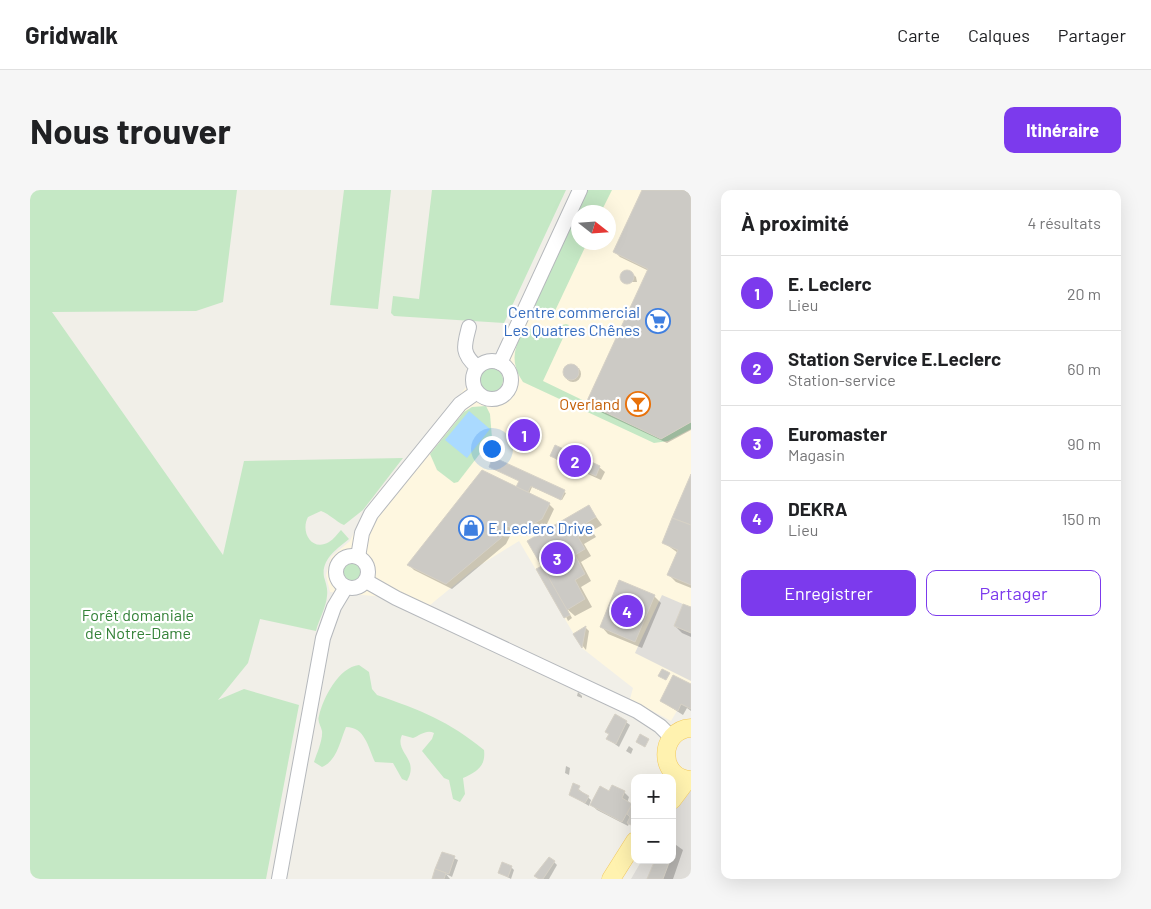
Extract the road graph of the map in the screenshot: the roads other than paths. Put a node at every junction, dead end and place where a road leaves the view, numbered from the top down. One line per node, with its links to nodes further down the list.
1 (580, 190): 3 (street)
2 (469, 326): 4 (street)
3 (500, 363): 4 (street); 5 (street)
4 (477, 367): 5 (street)
5 (477, 392): 6 (street)
6 (358, 557): 7 (street); 8 (street)
7 (366, 581): 8 (street); 10 (street)
8 (346, 587): 15 (street)
9 (691, 728): 10 (main road)
10 (671, 737): 11 (main road)
11 (681, 778): 12 (main road)
12 (676, 790)
13 (631, 847): 16 (main road)
14 (632, 864): 17 (main road)
15 (279, 879)
16 (611, 879)
17 (622, 879)

